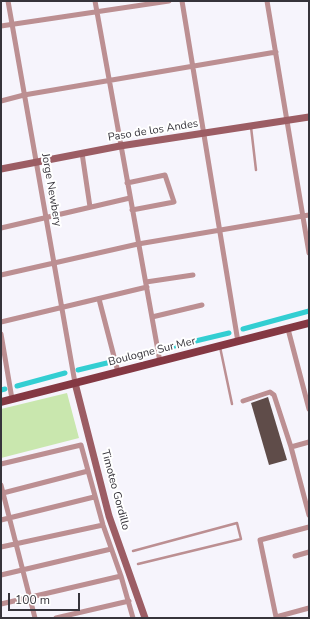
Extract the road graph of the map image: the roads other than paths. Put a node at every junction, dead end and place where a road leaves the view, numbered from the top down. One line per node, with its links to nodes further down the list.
1 (8, 1): 8 (street, Jorge Newbery)
2 (95, 1): 6 (street)
3 (169, 1): 6 (street)
4 (182, 1): 10 (street)
5 (267, 1): 9 (street)
6 (97, 13): 8 (street); 11 (street)
7 (1, 26): 8 (street)
8 (13, 26): 12 (street, Jorge Newbery)
9 (276, 52): 10 (street); 15 (street)
10 (193, 66): 11 (street); 17 (street)
11 (109, 80): 12 (street); 18 (street)
12 (24, 95): 13 (street); 20 (street, Jorge Newbery)
13 (1, 101)
14 (309, 117): 15 (street, Paso de los Andes)
15 (287, 120): 16 (street, Paso de los Andes); 28 (street)
16 (251, 126): 17 (street, Paso de los Andes); 22 (lane)
17 (204, 134): 18 (street, Paso de los Andes); 31 (street)
18 (120, 146): 19 (street, Paso de los Andes); 23 (street)
19 (82, 153): 20 (street, Paso de los Andes); 25 (street)
20 (35, 162): 21 (street, Paso de los Andes); 29 (street, Jorge Newbery)
21 (1, 169)
22 (256, 170)
23 (127, 183): 24 (street); 26 (street)
24 (130, 198): 25 (street); 26 (street)
25 (90, 207): 29 (street)
26 (132, 210): 32 (street)
27 (309, 215): 28 (street)
28 (303, 216): 31 (street); 33 (street)
29 (45, 218): 30 (street); 34 (street, Jorge Newbery)
30 (1, 228)
31 (220, 230): 32 (street); 46 (street)
32 (138, 244): 34 (street); 37 (street)
33 (309, 253)
34 (54, 263): 35 (street); 40 (street, Jorge Newbery)
35 (1, 275)
36 (193, 275): 37 (street)
37 (147, 285): 38 (street); 41 (street)
38 (99, 299): 40 (street); 49 (street)
39 (202, 305): 41 (street)
40 (62, 308): 42 (street); 50 (street, Jorge Newbery)
41 (152, 317): 48 (street)
42 (1, 322)
43 (309, 323): 44 (main road, Boulogne Sur Mer)
44 (288, 328): 46 (main road, Boulogne Sur Mer); 55 (street)
45 (1, 334): 51 (street)
46 (238, 342): 47 (main road, Boulogne Sur Mer)
47 (220, 346): 48 (main road, Boulogne Sur Mer); 54 (lane)
48 (160, 362): 49 (main road, Boulogne Sur Mer)
49 (118, 372): 50 (main road, Boulogne Sur Mer)
50 (75, 383): 51 (main road, Boulogne Sur Mer); 86 (street, Timoteo Gordillo)
51 (12, 399): 53 (main road, Boulogne Sur Mer)
52 (243, 401): 57 (street)
53 (1, 402)
54 (232, 404)
55 (309, 409)
56 (309, 442): 57 (street)
57 (291, 447): 63 (street)
58 (1, 464): 59 (street)
59 (88, 471): 61 (street); 62 (street)
60 (1, 485): 61 (street)
61 (3, 493): 64 (street)
62 (94, 497): 64 (street); 66 (street)
63 (309, 515)
64 (10, 518): 65 (street); 68 (street)
65 (1, 520)
66 (103, 525): 68 (street); 70 (street)
67 (309, 527): 82 (street)
68 (16, 544): 69 (street); 75 (street)
69 (1, 547)
70 (111, 549): 75 (street); 77 (street)
71 (133, 551): 74 (lane)
72 (309, 552): 73 (street)
73 (295, 556)
74 (138, 564)
75 (23, 569): 76 (street); 78 (street)
76 (1, 575)
77 (121, 576): 78 (street); 79 (street)
78 (30, 597): 80 (street); 83 (street)
79 (129, 601): 84 (street); 85 (street)
80 (1, 604)
81 (309, 608): 82 (street)
82 (276, 617)
83 (35, 618)
84 (56, 618)
85 (133, 618)
86 (146, 618)

